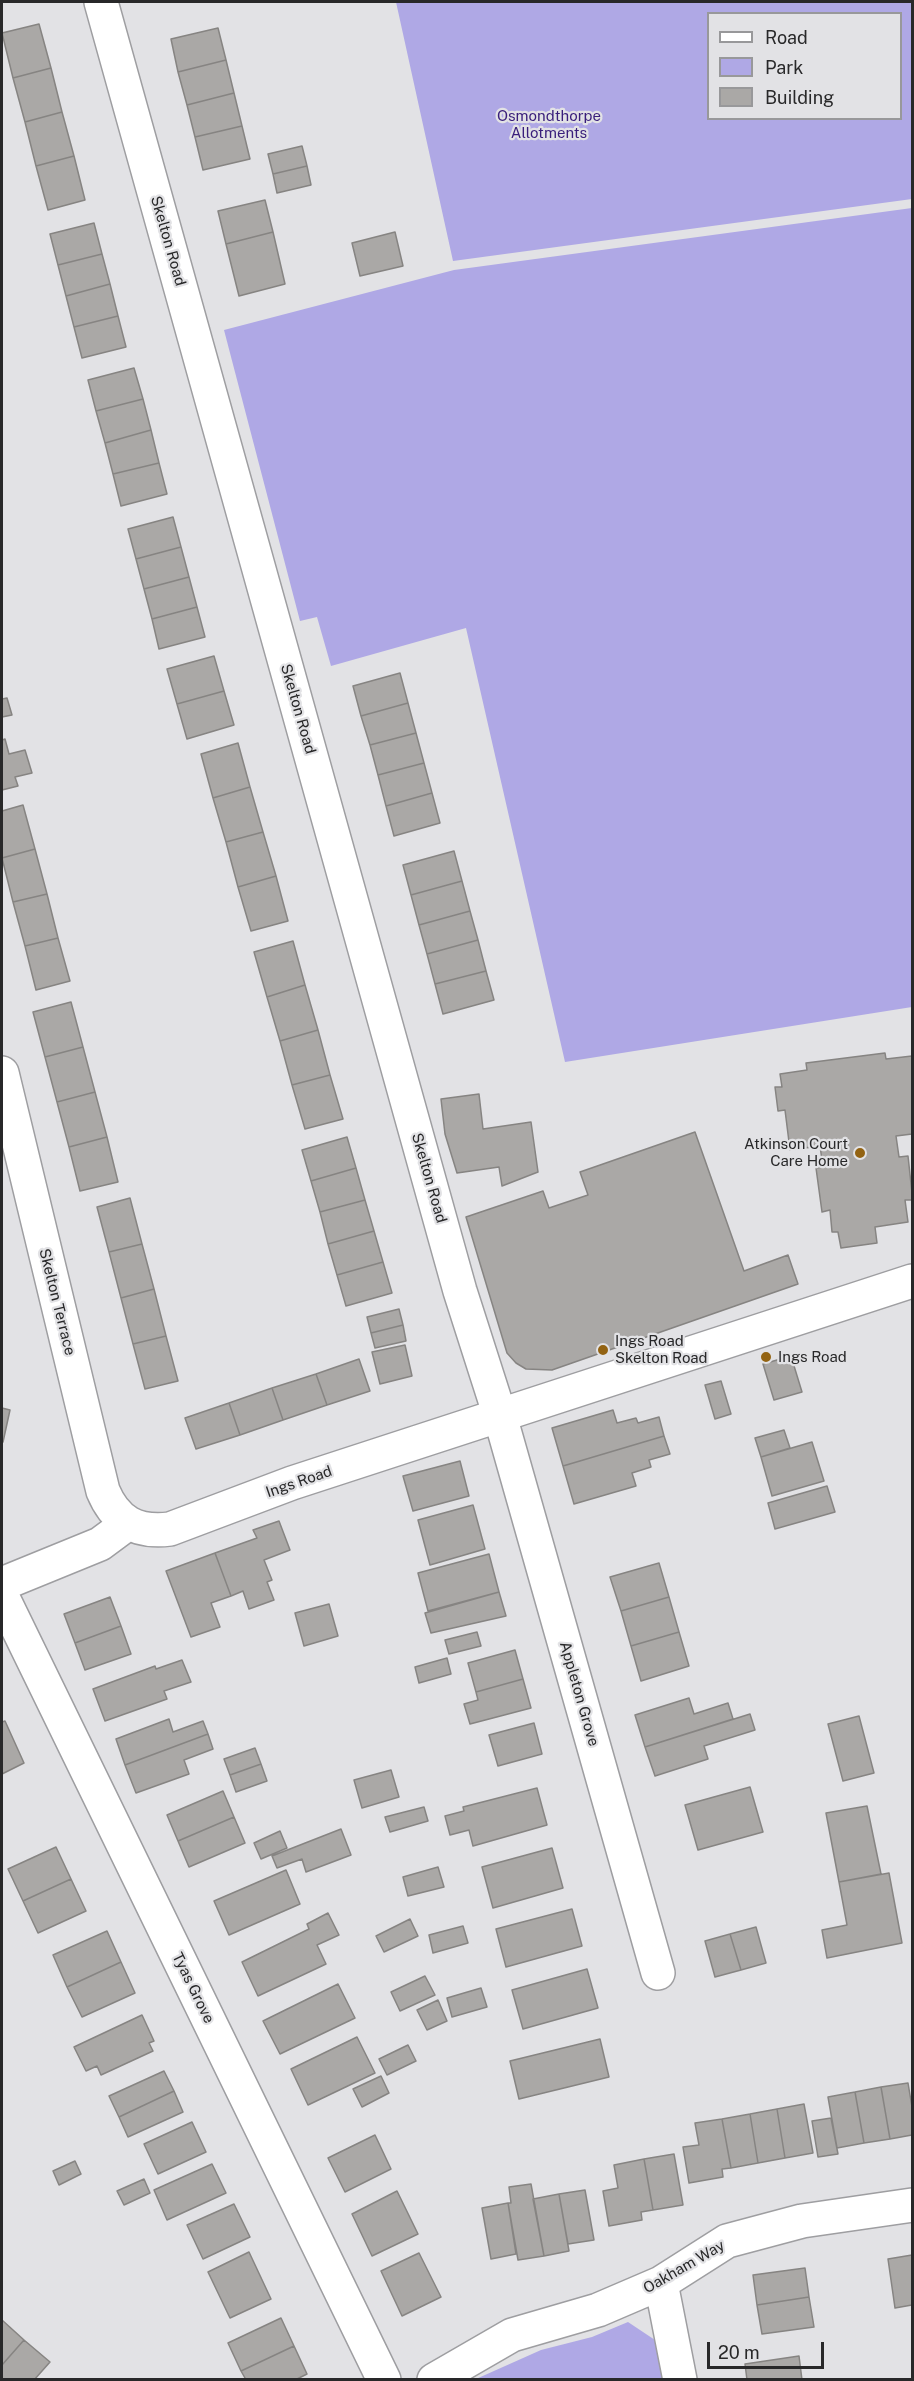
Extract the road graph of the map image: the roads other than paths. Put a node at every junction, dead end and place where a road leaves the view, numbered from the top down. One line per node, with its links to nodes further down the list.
1 (100, 2): 4 (street, Skelton Road)
2 (2, 1073): 5 (street, Skelton Terrace)
3 (912, 1281): 4 (street, Ings Road)
4 (500, 1416): 5 (street, Ings Road); 8 (street, Appleton Grove)
5 (127, 1524): 6 (street)
6 (2, 1584)
7 (2, 1596): 11 (street, Tyas Grove)
8 (658, 1973)
9 (912, 2205): 10 (street, Oakham Way)
10 (661, 2283): 12 (street, Oakham Way); 13 (street)
11 (384, 2379)
12 (434, 2379)
13 (680, 2379)

